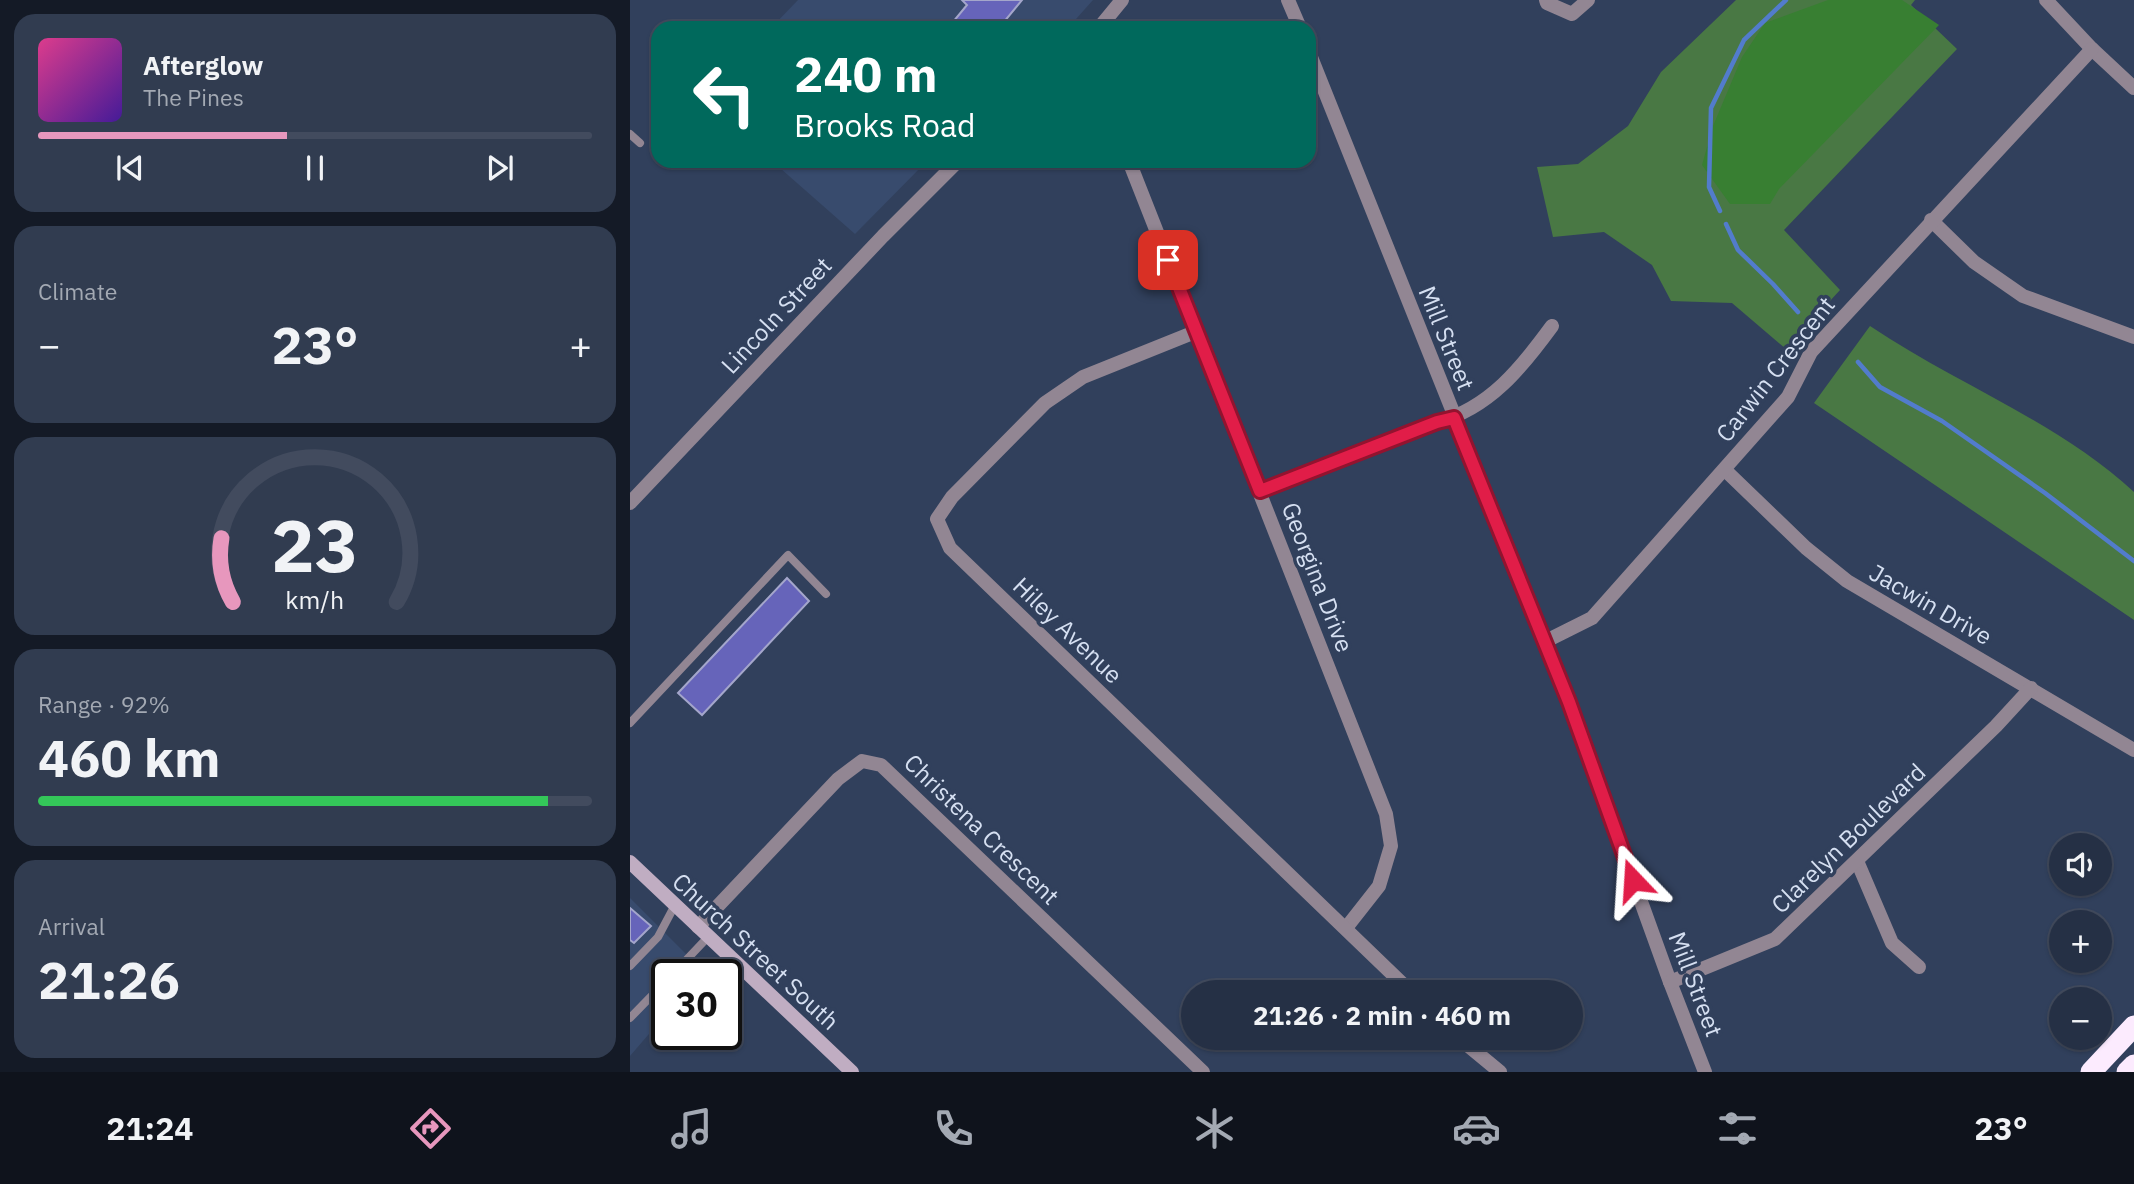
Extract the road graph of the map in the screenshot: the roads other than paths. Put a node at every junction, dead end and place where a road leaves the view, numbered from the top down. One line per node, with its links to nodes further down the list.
1 (1122, 0): 6 (street)
2 (1288, 0): 7 (street)
3 (1546, 0): 4 (street)
4 (1588, 0)
5 (2046, 0): 8 (street)
6 (1105, 21)
7 (1297, 21)
8 (2092, 50): 10 (street); 15 (street, Carwin Crescent)
9 (1316, 70): 19 (street, Mill Street)
10 (2134, 88)
11 (630, 134): 12 (lane)
12 (640, 143)
13 (951, 168): 22 (street, Lincoln Street)
14 (1132, 168): 17 (street, Georgina Drive)
15 (1931, 220): 18 (street); 20 (street, Carwin Crescent)
16 (1552, 326): 19 (street)
17 (1195, 332): 21 (street, Georgina Drive); 31 (street, Hiley Avenue)
18 (2134, 337)
19 (1454, 418): 21 (street); 24 (street, Mill Street)
20 (1725, 470): 24 (street, Carwin Crescent); 25 (street, Jacwin Drive)
21 (1260, 491): 31 (street, Georgina Drive)
22 (630, 503)
23 (826, 594): 26 (lane)
24 (1544, 642): 37 (street, Mill Street)
25 (2031, 688): 27 (street, Jacwin Drive); 28 (street, Clarelyn Boulevard)
26 (630, 723)
27 (2134, 750)
28 (1857, 861): 35 (street); 37 (street, Clarelyn Boulevard)
29 (630, 862): 30 (main road, Church Street South)
30 (675, 905): 32 (main road, Church Street South); 34 (lane)
31 (1346, 928): 36 (street, Hiley Avenue)
32 (704, 931): 33 (lane); 43 (main road, Church Street South); 44 (street, Christena Crescent)
33 (684, 959)
34 (630, 966)
35 (1919, 967)
36 (1399, 980)
37 (1670, 982): 46 (street, Mill Street)
38 (651, 996): 39 (lane)
39 (630, 1018)
40 (2134, 1026): 47 (highway)
41 (1473, 1050): 45 (street)
42 (2134, 1065): 48 (highway)
43 (852, 1072)
44 (1203, 1072)
45 (1500, 1072)
46 (1705, 1072)
47 (2091, 1072)
48 (2127, 1072)

